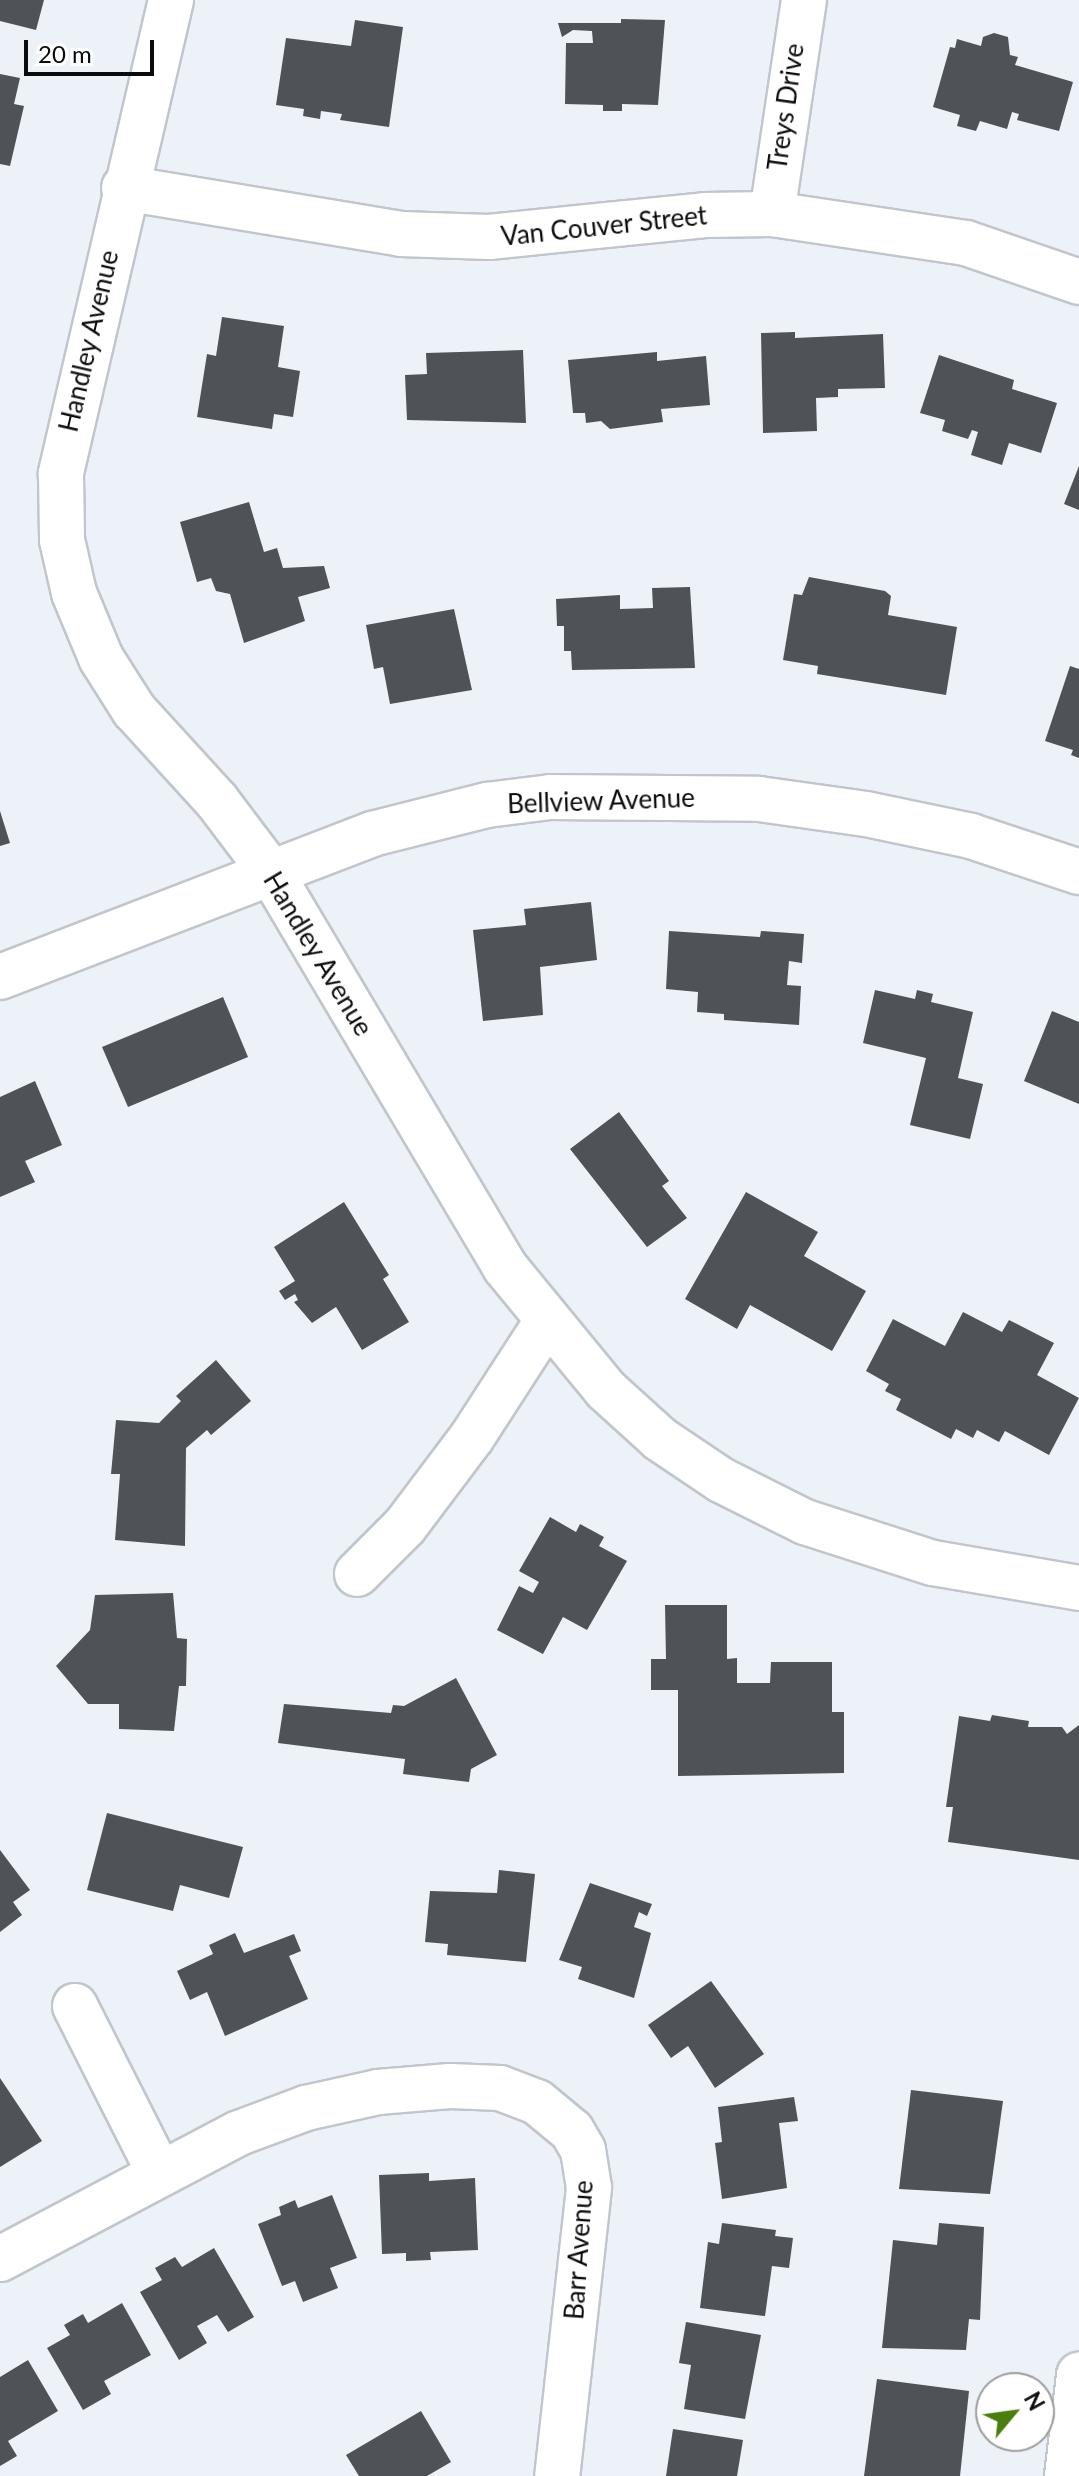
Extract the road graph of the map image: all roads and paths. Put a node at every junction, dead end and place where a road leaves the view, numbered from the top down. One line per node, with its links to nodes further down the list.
1 (171, 0): 3 (street, Handley Avenue)
2 (804, 0): 4 (street, Treys Drive)
3 (124, 188): 4 (street, Van Couver Street); 6 (street, Handley Avenue)
4 (772, 214): 5 (street, Van Couver Street)
5 (1079, 282)
6 (270, 871): 7 (street, Bellview Avenue); 8 (street, Bellview Avenue); 9 (street, Handley Avenue)
7 (1079, 872)
8 (0, 977)
9 (547, 1321): 10 (street); 11 (street, Handley Avenue)
10 (357, 1574)
11 (1079, 1588)
12 (75, 2006): 13 (street)
13 (160, 2174): 14 (street, Barr Avenue); 16 (street, Barr Avenue)
14 (0, 2259)
15 (1079, 2375): 17 (street)
16 (557, 2476)
17 (1067, 2476)

